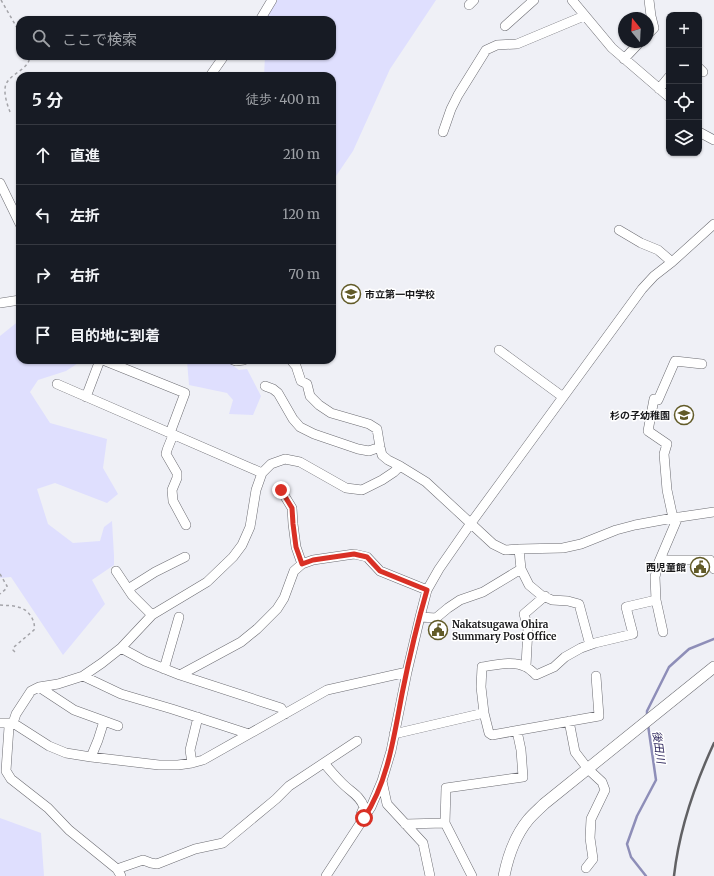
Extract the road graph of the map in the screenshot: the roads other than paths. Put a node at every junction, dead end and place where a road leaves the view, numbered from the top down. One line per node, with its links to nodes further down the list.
1 (272, 0): 6 (street)
2 (534, 0): 8 (street)
3 (572, 0): 7 (street)
4 (649, 0): 5 (street)
5 (650, 12)
6 (262, 16)
7 (584, 16): 10 (street); 16 (street)
8 (505, 26)
9 (634, 48): 10 (street)
10 (624, 59): 14 (street)
11 (221, 60): 12 (street)
12 (213, 72)
13 (666, 81): 14 (street)
14 (659, 89): 15 (street)
15 (666, 95)
16 (443, 132)
17 (702, 134): 18 (street)
18 (714, 140)
19 (0, 183): 20 (street)
20 (16, 216)
21 (714, 224): 23 (street)
22 (619, 230): 23 (street)
23 (672, 262): 34 (street)
24 (16, 301): 25 (street)
25 (0, 303)
26 (499, 350): 34 (street)
27 (99, 364): 33 (street)
28 (111, 364): 35 (street)
29 (294, 364): 36 (street)
30 (702, 364): 41 (street)
31 (56, 384): 33 (street)
32 (265, 386): 36 (street)
33 (86, 397): 35 (street)
34 (563, 397): 42 (street)
35 (172, 434): 38 (street); 43 (street)
36 (380, 447): 37 (street)
37 (400, 466): 38 (street); 42 (street)
38 (262, 473): 55 (street)
39 (281, 490): 47 (street)
40 (712, 512): 41 (street)
41 (676, 517): 44 (street); 46 (street)
42 (471, 523): 44 (street); 52 (street)
43 (186, 525)
44 (519, 549): 48 (street)
45 (185, 557): 51 (street)
46 (660, 560): 49 (street); 54 (street)
47 (302, 564): 52 (street); 65 (street)
48 (522, 569): 53 (street); 57 (street)
49 (714, 569)
50 (116, 571): 51 (street)
51 (128, 589): 55 (street)
52 (427, 590): 57 (street)
53 (545, 596): 59 (street); 61 (street)
54 (656, 600): 58 (street); 59 (street)
55 (152, 615): 60 (street)
56 (179, 616): 63 (street)
57 (420, 617): 64 (street)
58 (663, 632)
59 (590, 645): 61 (street)
60 (122, 648): 63 (street); 66 (street)
61 (526, 666): 69 (street)
62 (714, 667): 84 (street)
63 (164, 669): 65 (street)
64 (407, 672): 70 (street); 79 (street)
65 (180, 675): 70 (street)
66 (83, 676): 68 (street); 71 (street)
67 (596, 676): 73 (street)
68 (39, 687): 72 (street); 75 (street)
69 (484, 713): 77 (street); 79 (street)
70 (285, 714): 78 (street)
71 (198, 717): 78 (street); 82 (street)
72 (104, 721): 76 (street); 81 (street)
73 (569, 721): 77 (street); 84 (street)
74 (0, 723): 75 (street)
75 (13, 723): 81 (street); 90 (street)
76 (118, 726)
77 (517, 730): 87 (street)
78 (249, 734): 82 (street)
79 (394, 734): 85 (street)
80 (357, 741): 83 (street)
81 (91, 757): 82 (street)
82 (192, 763)
83 (324, 763): 86 (street); 90 (street)
84 (588, 769): 89 (street); 94 (street)
85 (382, 781): 86 (street); 88 (street)
86 (364, 818): 91 (street)
87 (445, 823): 88 (street); 93 (street)
88 (405, 824): 92 (street)
89 (586, 868)
90 (119, 872)
91 (326, 876)
92 (430, 876)
93 (472, 876)
94 (504, 876)

